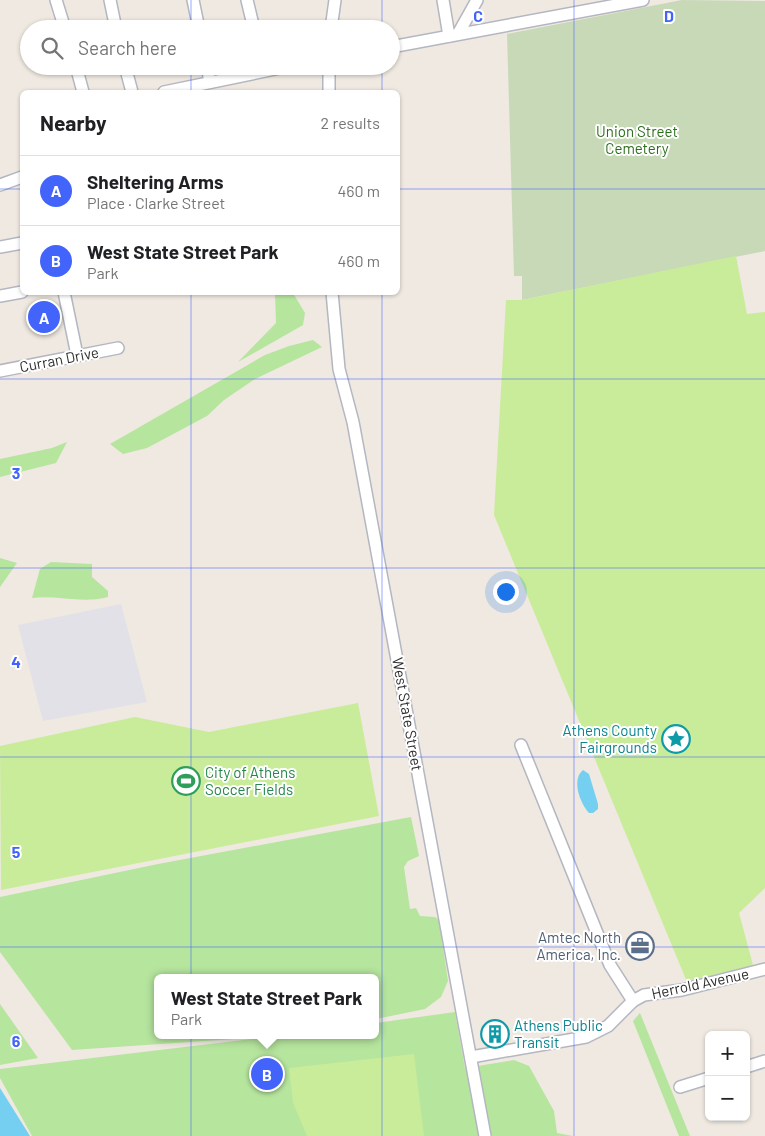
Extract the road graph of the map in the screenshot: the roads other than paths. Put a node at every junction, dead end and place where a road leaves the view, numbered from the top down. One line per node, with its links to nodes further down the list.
1 (56, 0): 9 (street)
2 (110, 0): 10 (street)
3 (193, 0): 11 (street)
4 (247, 0): 12 (street)
5 (335, 0): 13 (street)
6 (443, 0): 14 (street)
7 (477, 0): 14 (street)
8 (643, 0): 14 (street)
9 (62, 20)
10 (114, 20)
11 (197, 20)
12 (252, 20)
13 (332, 20)
14 (454, 35): 15 (street)
15 (400, 45)
16 (78, 75): 22 (street)
17 (127, 75): 23 (street)
18 (209, 75): 21 (street)
19 (245, 75): 21 (street)
20 (329, 75): 25 (street)
21 (210, 82): 24 (street)
22 (82, 90)
23 (131, 90)
24 (173, 90)
25 (329, 90)
26 (20, 178): 27 (street)
27 (0, 185)
28 (20, 243): 29 (street)
29 (0, 247)
30 (20, 292): 33 (street)
31 (65, 295): 35 (street)
32 (332, 295): 40 (street, West State Street)
33 (0, 296)
34 (118, 348): 35 (street, Curran Drive)
35 (77, 355): 36 (street, Curran Drive)
36 (0, 371)
37 (521, 745): 39 (street)
38 (765, 969): 39 (street, Herrold Avenue)
39 (633, 1001): 40 (street, Herrold Avenue)
40 (471, 1057): 45 (street, West State Street)
41 (765, 1061): 42 (street)
42 (750, 1066)
43 (705, 1079): 44 (street)
44 (680, 1087)
45 (485, 1136)

